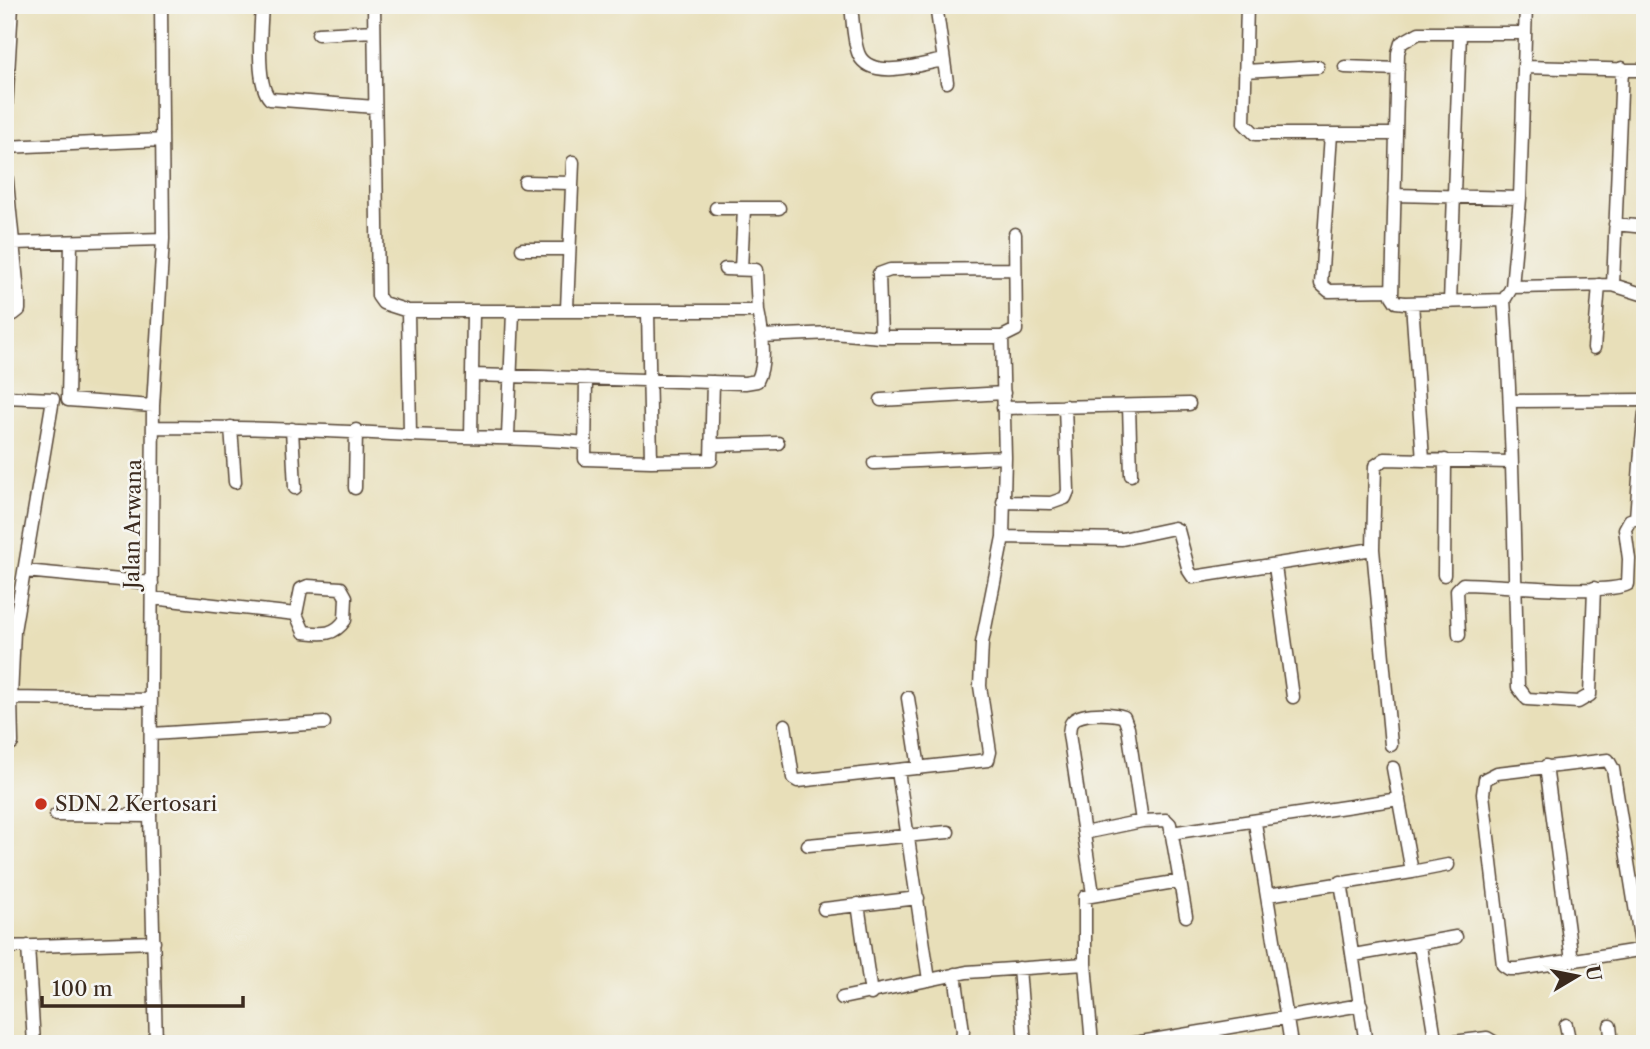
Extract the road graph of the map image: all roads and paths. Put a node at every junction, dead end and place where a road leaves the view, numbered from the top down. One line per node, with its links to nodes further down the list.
1 (12, 5): 13 (street)
2 (161, 5): 27 (street, Jalan Arwana)
3 (262, 5): 23 (street)
4 (374, 5): 9 (street)
5 (851, 5): 14 (street)
6 (936, 5): 14 (street)
7 (1247, 5): 21 (street)
8 (1526, 5): 11 (street)
9 (374, 31): 12 (street); 23 (street)
10 (1460, 33): 11 (street); 19 (street); 34 (street)
11 (1523, 33): 17 (street)
12 (318, 34)
13 (7, 60): 24 (street)
14 (943, 60): 22 (street)
15 (1318, 67): 21 (street)
16 (1345, 67): 19 (street)
17 (1524, 67): 18 (street); 35 (street)
18 (1622, 68): 20 (street); 39 (street)
19 (1398, 69): 26 (street)
20 (1645, 70)
21 (1245, 71): 25 (street)
22 (947, 82)
23 (375, 107): 58 (street)
24 (5, 127)
25 (1331, 134): 26 (street); 52 (street)
26 (1395, 134): 33 (street)
27 (162, 140): 28 (street); 42 (street, Jalan Arwana)
28 (5, 147)
29 (5, 162): 44 (street)
30 (573, 162): 32 (street)
31 (525, 182): 32 (street)
32 (571, 183): 46 (street)
33 (1394, 195): 34 (street); 52 (street)
34 (1453, 197): 35 (street); 55 (street)
35 (1520, 198): 51 (street)
36 (716, 208): 38 (street)
37 (779, 208): 38 (street)
38 (744, 209): 48 (street)
39 (1615, 224): 40 (street); 50 (street)
40 (1645, 227)
41 (1015, 234): 49 (street)
42 (163, 239): 43 (street); 81 (street, Jalan Arwana)
43 (71, 242): 44 (street); 76 (street)
44 (13, 243): 63 (street)
45 (522, 249): 46 (street)
46 (568, 249): 57 (street)
47 (725, 269): 48 (street)
48 (741, 269): 59 (street)
49 (1015, 270): 65 (street); 66 (street)
50 (1606, 285): 51 (street); 53 (street); 67 (street)
51 (1512, 287): 54 (street)
52 (1392, 289): 56 (street)
53 (1645, 295)
54 (1504, 300): 55 (street); 79 (street)
55 (1450, 302): 56 (street)
56 (1412, 303): 98 (street)
57 (567, 309): 60 (street); 61 (street)
58 (408, 311): 62 (street); 90 (street)
59 (758, 311): 61 (street); 64 (street)
60 (513, 312): 62 (street); 69 (street)
61 (648, 312): 71 (street)
62 (473, 313): 68 (street)
63 (5, 314)
64 (761, 336): 65 (street); 72 (street)
65 (881, 337): 66 (street)
66 (1002, 337): 73 (street)
67 (1594, 348)
68 (472, 375): 69 (street); 91 (street)
69 (510, 375): 70 (street); 92 (street)
70 (586, 378): 71 (street); 93 (street)
71 (652, 380): 72 (street); 100 (street)
72 (713, 382): 95 (street)
73 (1004, 393): 77 (street); 84 (street)
74 (5, 397): 75 (street)
75 (53, 399): 76 (street); 112 (street)
76 (68, 400): 81 (street)
77 (881, 400)
78 (1645, 400): 79 (street)
79 (1511, 401): 101 (street)
80 (1189, 404): 83 (street)
81 (153, 406): 87 (street, Jalan Arwana)
82 (1065, 406): 83 (street); 84 (street); 107 (street)
83 (1129, 406): 103 (street)
84 (1003, 408): 97 (street)
85 (1645, 413): 96 (street)
86 (231, 427): 87 (street); 88 (street); 104 (street)
87 (154, 428): 114 (street, Jalan Arwana)
88 (292, 429): 89 (street); 105 (street)
89 (356, 430): 90 (street); 106 (street)
90 (410, 435): 91 (street)
91 (471, 436): 92 (street)
92 (508, 436): 93 (street)
93 (586, 443): 100 (street)
94 (778, 443): 95 (street)
95 (712, 445): 100 (street)
96 (1643, 451): 108 (street)
97 (1005, 457): 102 (street); 107 (street)
98 (1423, 460): 99 (street); 110 (street)
99 (1445, 460): 101 (street); 113 (street)
100 (652, 461)
101 (1509, 462): 115 (street)
102 (874, 463)
103 (1131, 475)
104 (234, 482)
105 (295, 488)
106 (355, 488)
107 (1003, 502): 109 (street)
108 (1640, 518): 116 (street)
109 (1003, 537): 111 (street); 131 (street)
110 (1373, 549): 111 (street); 129 (street)
111 (1275, 566): 121 (street)
112 (25, 572): 114 (street); 119 (street)
113 (1444, 575)
114 (152, 583): 117 (street, Jalan Arwana)
115 (1515, 586): 116 (street); 116 (street); 120 (street)
116 (1594, 588)
117 (152, 598): 118 (street); 124 (street, Jalan Arwana)
118 (296, 614): 118 (street)
119 (10, 631): 122 (street)
120 (1459, 635)
121 (1293, 697)
122 (11, 698): 124 (street); 128 (street)
123 (908, 698): 131 (street)
124 (151, 700): 127 (street, Jalan Arwana)
125 (324, 723): 127 (street)
126 (785, 725): 133 (street)
127 (152, 734): 136 (street, Jalan Arwana)
128 (12, 743)
129 (1391, 745)
130 (1546, 766): 159 (street); 161 (street); 161 (street)
131 (919, 768): 133 (street)
132 (1393, 768): 134 (street)
133 (898, 771): 142 (street)
134 (1398, 799): 138 (street); 145 (street)
135 (56, 815): 136 (street)
136 (140, 817): 155 (street, Jalan Arwana)
137 (1142, 821): 140 (street); 140 (street); 141 (street)
138 (1255, 822): 141 (street); 149 (street)
139 (948, 832): 142 (street)
140 (1084, 833): 148 (street)
141 (1171, 833): 146 (street)
142 (908, 837): 143 (street); 150 (street)
143 (808, 845)
144 (1448, 865): 145 (street)
145 (1412, 872): 147 (street)
146 (1180, 881): 148 (street); 153 (street)
147 (1341, 882): 149 (street); 160 (street)
148 (1093, 894): 162 (street)
149 (1268, 895): 169 (street)
150 (918, 898): 151 (street); 165 (street)
151 (858, 904): 152 (street); 166 (street)
152 (824, 909)
153 (1186, 916)
154 (1456, 937): 157 (street)
155 (148, 942): 156 (street); 175 (street, Jalan Arwana)
156 (28, 946): 158 (street); 174 (street)
157 (1420, 946): 160 (street); 183 (street)
158 (5, 947)
159 (1643, 949): 161 (street)
160 (1354, 955): 168 (street)
161 (1572, 961)
162 (1085, 964): 163 (street); 178 (street)
163 (1019, 968): 164 (street); 177 (street)
164 (955, 974): 165 (street); 176 (street)
165 (929, 980): 166 (street)
166 (871, 994): 167 (street)
167 (842, 998)
168 (1361, 1005): 169 (street); 182 (street)
169 (1286, 1017): 172 (street); 181 (street)
170 (1566, 1025): 185 (street)
171 (1610, 1026): 186 (street)
172 (1218, 1029): 173 (street); 180 (street)
173 (1156, 1042): 179 (street)
174 (34, 1044)
175 (156, 1044)
176 (961, 1044)
177 (1025, 1044)
178 (1092, 1044)
179 (1129, 1044)
180 (1220, 1044)
181 (1291, 1044)
182 (1366, 1044)
183 (1436, 1044): 184 (street)
184 (1497, 1044)
185 (1570, 1044)
186 (1612, 1044)

